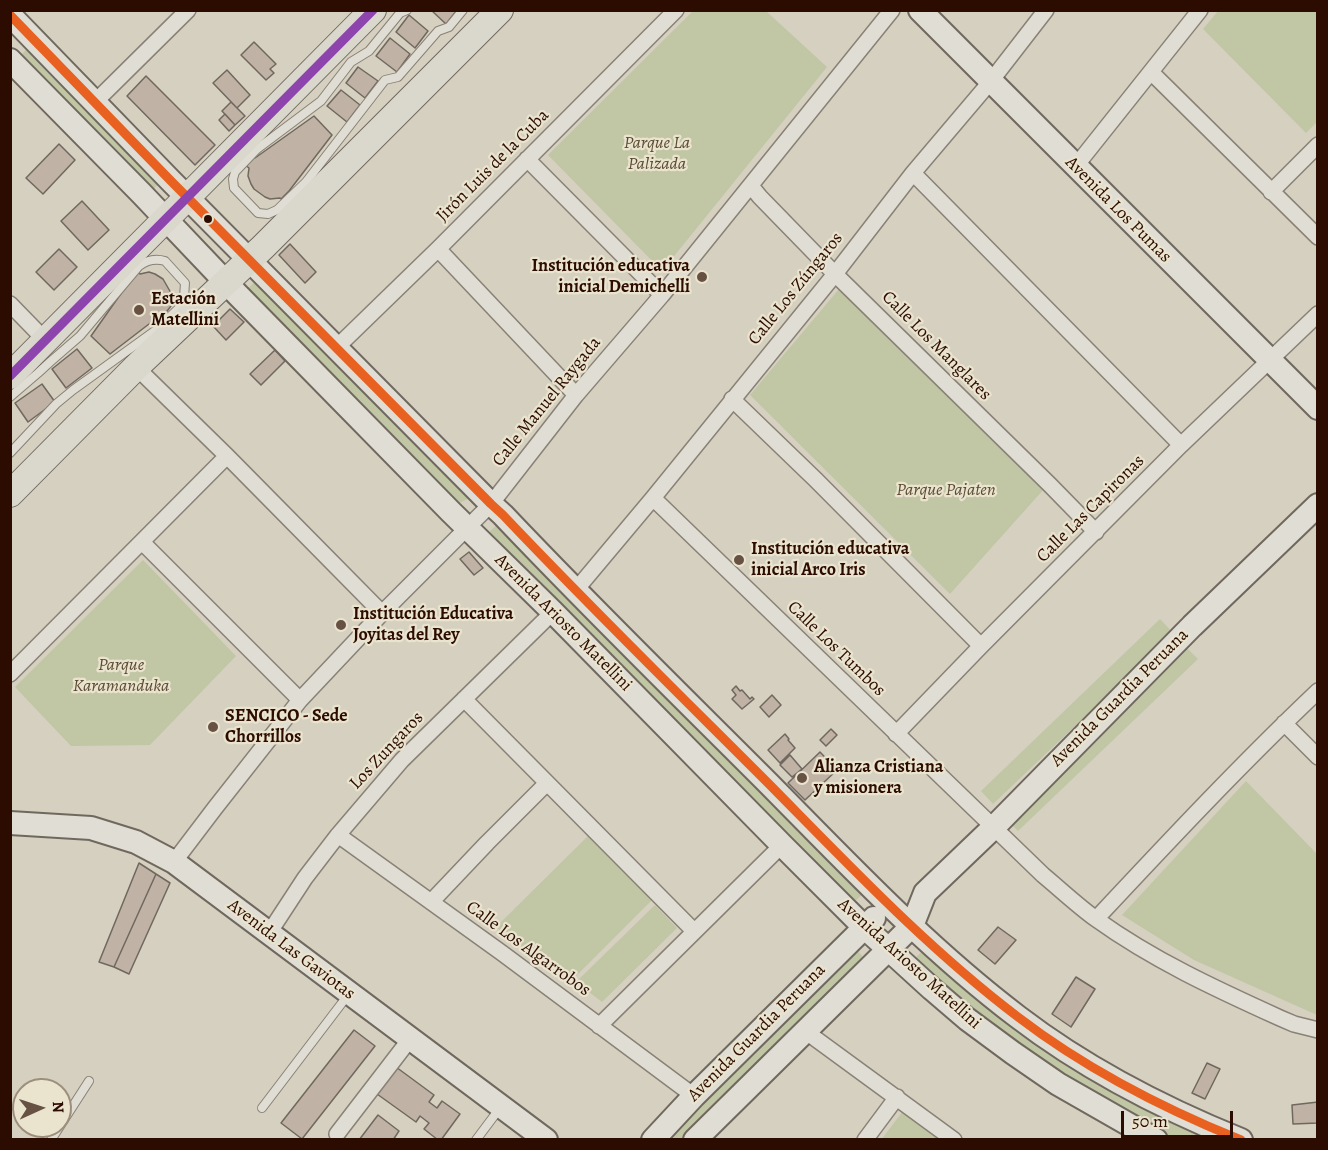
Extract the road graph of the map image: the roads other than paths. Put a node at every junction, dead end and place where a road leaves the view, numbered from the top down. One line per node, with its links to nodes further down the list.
1 (188, 10): 15 (street)
2 (373, 10): 22 (main road)
3 (407, 10): 4 (lane)
4 (463, 10)
5 (500, 10): 26 (main road)
6 (676, 10): 17 (street, Jirón Luis de la Cuba)
7 (892, 10): 20 (street, Calle Manuel Raygada)
8 (920, 10): 14 (main road, Avenida Los Pumas)
9 (1046, 10): 14 (street, Calle Los Zúngaros)
10 (1200, 10): 13 (street)
11 (14, 17): 15 (main road, Avenida Ariosto Matellini)
12 (10, 60): 23 (main road, Avenida Ariosto Matellini)
13 (1152, 73): 18 (street); 21 (street)
14 (990, 81): 18 (main road, Avenida Los Pumas); 19 (street, Calle Los Zúngaros)
15 (95, 102): 22 (main road, Avenida Ariosto Matellini)
16 (1317, 145): 21 (street)
17 (527, 159): 25 (street, Jirón Luis de la Cuba); 29 (street)
18 (1075, 167): 34 (main road, Avenida Los Pumas)
19 (913, 173): 27 (street, Calle Los Zúngaros); 41 (street)
20 (751, 186): 27 (street, Calle Los Manglares); 29 (street, Calle Manuel Raygada)
21 (1271, 192): 24 (street)
22 (187, 198): 23 (main road); 26 (main road, Avenida Ariosto Matellini)
23 (166, 219): 28 (main road, Avenida Ariosto Matellini); 32 (main road)
24 (1317, 237)
25 (438, 249): 33 (street, Jirón Luis de la Cuba); 37 (street)
26 (250, 260): 28 (main road); 33 (main road, Avenida Ariosto Matellini)
27 (835, 274): 39 (street, Calle Los Zúngaros); 49 (street, Calle Los Manglares)
28 (226, 283): 35 (main road); 48 (main road, Avenida Ariosto Matellini)
29 (662, 295): 37 (street, Calle Manuel Raygada)
30 (10, 304): 32 (street)
31 (1317, 314): 34 (street, Calle Las Capironas)
32 (46, 341): 36 (main road)
33 (336, 348): 46 (main road, Avenida Ariosto Matellini)
34 (1269, 361): 40 (main road, Avenida Los Pumas); 41 (street, Calle Las Capironas)
35 (136, 367): 43 (street); 44 (main road)
36 (10, 376)
37 (576, 395): 46 (street, Calle Manuel Raygada)
38 (10, 397): 42 (lane)
39 (732, 399): 45 (street, Calle Los Zúngaros); 54 (street)
40 (1317, 408)
41 (1181, 445): 49 (street, Calle Las Capironas)
42 (10, 453)
43 (227, 456): 50 (street); 53 (street)
44 (10, 494)
45 (652, 498): 51 (street, Calle Los Zúngaros); 60 (street, Calle Los Tumbos)
46 (491, 504): 48 (street, Calle Manuel Raygada); 51 (main road, Avenida Ariosto Matellini)
47 (1317, 505): 64 (main road, Avenida Guardia Peruana)
48 (468, 528): 52 (main road, Avenida Ariosto Matellini); 53 (street, Calle Manuel Raygada)
49 (1096, 532): 54 (street, Calle Las Capironas)
50 (142, 542): 55 (street); 58 (street)
51 (575, 591): 70 (main road, Avenida Ariosto Matellini)
52 (554, 612): 57 (street, Los Zungaros); 66 (main road, Avenida Ariosto Matellini)
53 (382, 613): 58 (street, Calle Manuel Raygada)
54 (981, 646): 60 (street, Calle Las Capironas)
55 (10, 674)
56 (1317, 691): 59 (street)
57 (464, 699): 62 (street); 65 (street, Los Zungaros)
58 (300, 700): 67 (street, Calle Manuel Raygada)
59 (1284, 723): 61 (street); 71 (street)
60 (896, 734): 64 (street, Calle Los Tumbos)
61 (1317, 757)
62 (547, 783): 69 (street); 74 (street)
63 (10, 823): 67 (main road, Avenida Las Gaviotas)
64 (994, 826): 68 (main road, Avenida Guardia Peruana); 71 (street, Calle Los Tumbos)
65 (338, 835): 69 (street, Calle Los Algarrobos); 75 (street, Los Zungaros)
66 (782, 845): 73 (main road, Avenida Ariosto Matellini); 74 (street)
67 (174, 862): 75 (main road, Avenida Las Gaviotas)
68 (925, 893): 70 (main road, Avenida Guardia Peruana); 72 (main road, Avenida Guardia Peruana)
69 (431, 902): 78 (street, Calle Los Algarrobos)
70 (889, 904): 72 (main road, Avenida Ariosto Matellini); 73 (main road, Avenida Guardia Peruana)
71 (1095, 919): 79 (street, Calle Los Tumbos)
72 (912, 926): 76 (main road, Avenida Guardia Peruana); 96 (main road, Avenida Ariosto Matellini)
73 (864, 927): 76 (main road, Avenida Ariosto Matellini); 83 (main road, Avenida Guardia Peruana)
74 (694, 931): 78 (street)
75 (269, 933): 77 (main road, Avenida Las Gaviotas)
76 (889, 949): 80 (main road, Avenida Guardia Peruana); 95 (main road, Avenida Ariosto Matellini)
77 (348, 993): 81 (main road, Avenida Las Gaviotas); 87 (lane)
78 (599, 1026): 83 (street, Calle Los Algarrobos)
79 (1317, 1030)
80 (805, 1031): 84 (street); 92 (main road, Avenida Guardia Peruana)
81 (410, 1040): 86 (main road, Avenida Las Gaviotas); 88 (street)
82 (89, 1081): 85 (lane)
83 (694, 1096): 91 (main road, Avenida Guardia Peruana)
84 (897, 1097): 93 (street); 94 (street)
85 (72, 1107)
86 (501, 1107): 89 (lane); 90 (main road, Avenida Las Gaviotas)
87 (262, 1108)
88 (337, 1134)
89 (476, 1140)
90 (546, 1140)
91 (653, 1140)
92 (694, 1140)
93 (865, 1140)
94 (954, 1140)
95 (1156, 1140)
96 (1240, 1140)

